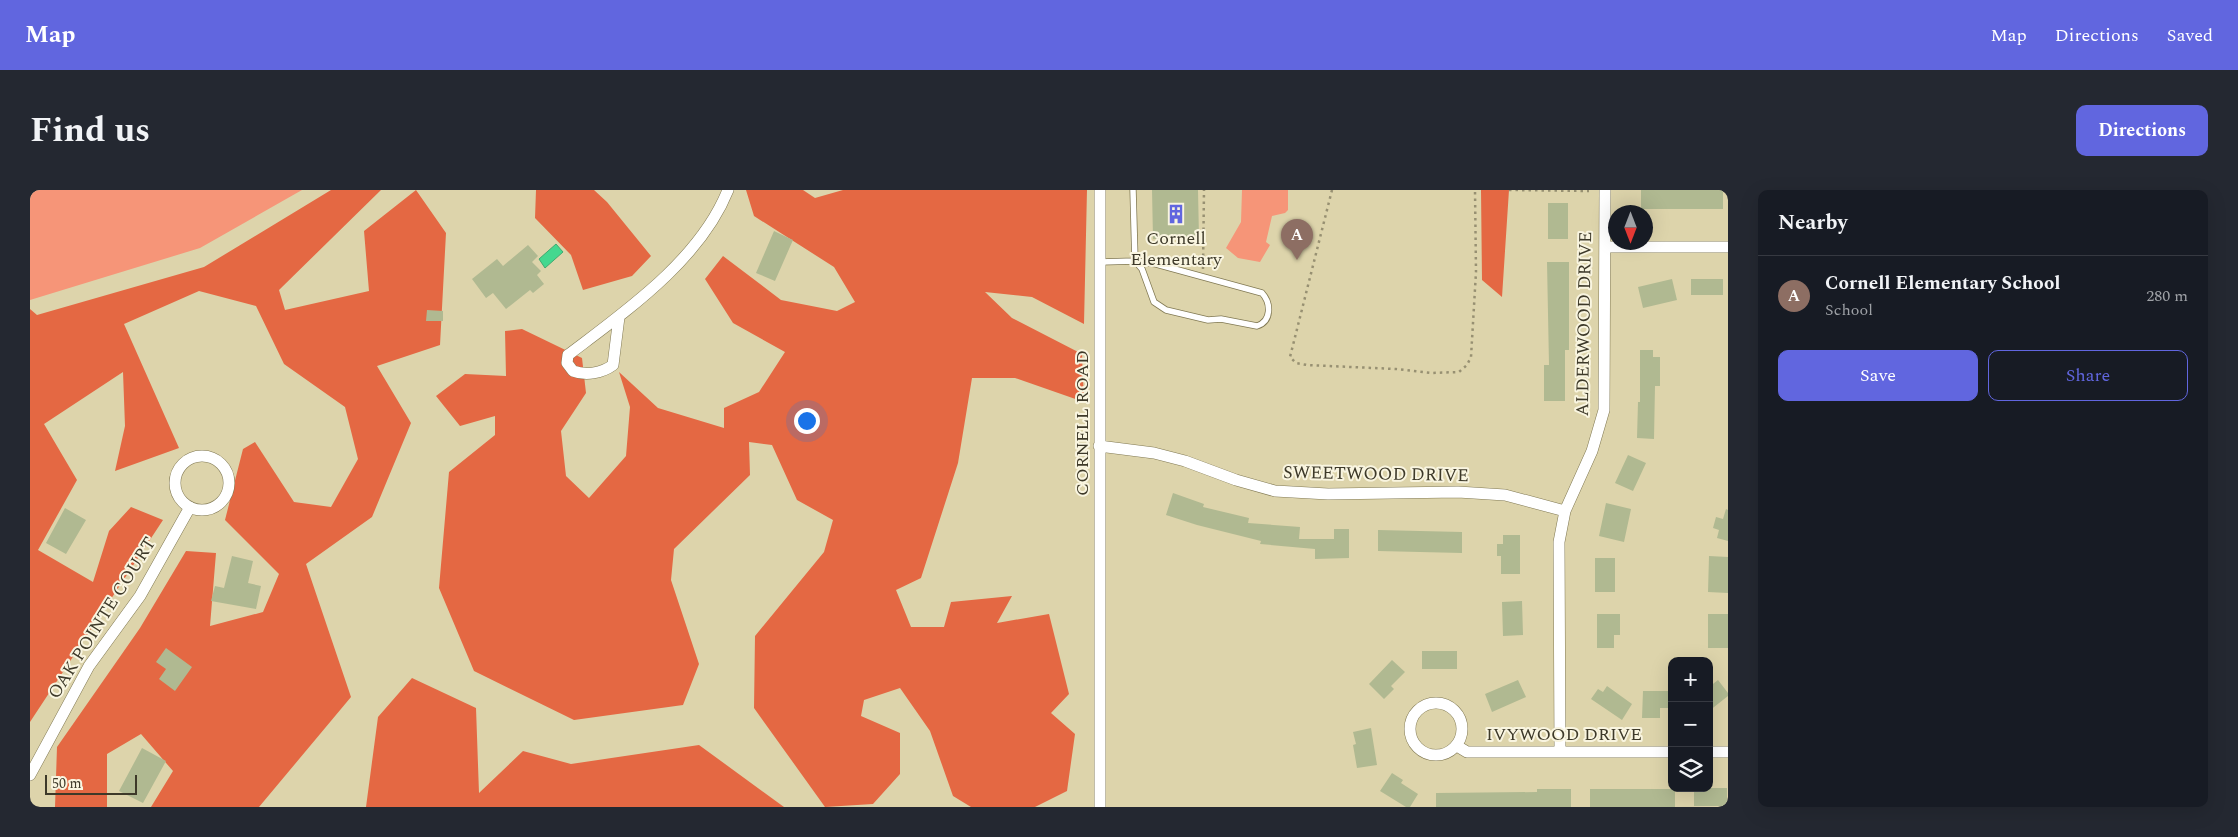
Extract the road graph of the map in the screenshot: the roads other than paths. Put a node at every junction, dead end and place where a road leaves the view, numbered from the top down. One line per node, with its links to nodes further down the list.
1 (728, 190): 9 (street)
2 (1100, 190): 8 (street, CORNELL ROAD)
3 (1133, 190): 7 (lane)
4 (1604, 190): 5 (street, ALDERWOOD DRIVE)
5 (1604, 247): 6 (street); 12 (street, ALDERWOOD DRIVE)
6 (1728, 247)
7 (1134, 261): 7 (lane); 8 (lane)
8 (1100, 262): 10 (street, CORNELL ROAD)
9 (619, 317): 9 (street)
10 (1099, 446): 12 (street, SWEETWOOD DRIVE); 19 (street, CORNELL ROAD)
11 (190, 507): 11 (street); 18 (street, OAK POINTE COURT)
12 (1565, 511): 14 (street, ALDERWOOD DRIVE)
13 (1456, 746): 13 (street, IVYWOOD DRIVE); 14 (street, IVYWOOD DRIVE)
14 (1560, 752): 15 (street, IVYWOOD DRIVE)
15 (1668, 752)
16 (1713, 752): 17 (street)
17 (1728, 752)
18 (30, 775)
19 (1100, 807)

